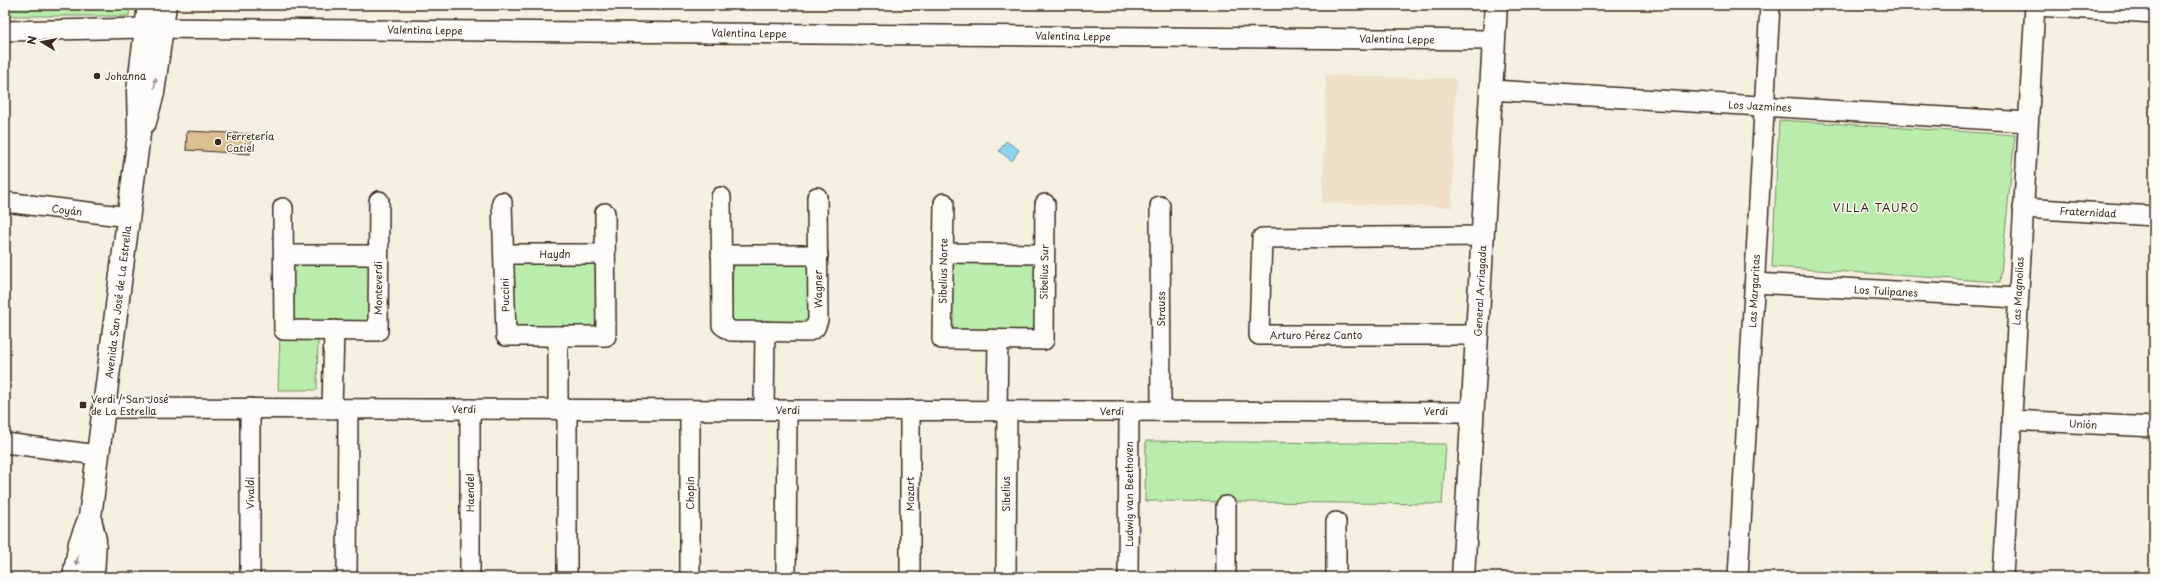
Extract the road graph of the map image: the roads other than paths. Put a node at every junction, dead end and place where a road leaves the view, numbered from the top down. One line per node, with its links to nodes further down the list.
1 (149, 5): 7 (main road, Avenida San José de La Estrella)
2 (165, 5): 7 (main road, Avenida San José de La Estrella)
3 (1496, 5): 9 (main road, General Arriagada)
4 (1770, 5): 11 (street, Las Margaritas)
5 (2035, 6): 6 (street); 12 (street, Las Magnolias)
6 (2154, 13)
7 (154, 28): 8 (street, Valentina Leppe); 9 (street, Valentina Leppe); 25 (main road, Avenida San José de La Estrella)
8 (5, 31)
9 (1494, 40): 10 (main road, General Arriagada)
10 (1491, 90): 11 (street, Los Jazmines); 26 (main road, General Arriagada)
11 (1764, 106): 12 (street, Los Jazmines); 35 (street, Las Margaritas)
12 (2028, 122): 22 (street, Las Magnolias)
13 (721, 197): 33 (street, Wagner)
14 (817, 197): 34 (street, Wagner)
15 (378, 201): 32 (street, Monteverdi)
16 (5, 202): 25 (street, Coyán)
17 (502, 202): 28 (street, Puccini)
18 (944, 203): 27 (street, Sibelius Norte)
19 (1045, 204): 30 (street, Sibelius Sur)
20 (1160, 206): 53 (street, Strauss)
21 (284, 208): 31 (street, Monteverdi)
22 (2023, 208): 24 (street, Fraternidad); 36 (street, Las Magnolias)
23 (605, 213): 29 (street, Puccini)
24 (2154, 216)
25 (129, 218): 42 (main road, Avenida San José de La Estrella)
26 (1483, 236): 40 (main road, General Arriagada); 40 (street, Arturo Pérez Canto)
27 (943, 253): 30 (street); 41 (street, Sibelius Norte)
28 (504, 254): 29 (street, Haydn); 39 (street, Puccini)
29 (605, 254): 39 (street, Puccini)
30 (1044, 254): 41 (street, Sibelius Sur)
31 (284, 255): 32 (street); 37 (street, Monteverdi)
32 (378, 255): 37 (street, Monteverdi)
33 (721, 255): 34 (street); 38 (street, Wagner)
34 (818, 255): 38 (street, Wagner)
35 (1755, 283): 36 (street, Los Tulipanes); 76 (street, Las Margaritas)
36 (2018, 298): 55 (street, Las Magnolias)
37 (334, 330): 44 (street)
38 (764, 331): 48 (street)
39 (558, 336): 46 (street)
40 (1477, 336): 54 (main road, General Arriagada)
41 (998, 340): 51 (street, Sibelius)
42 (104, 408): 43 (street, Verdi); 58 (main road, Avenida San José de La Estrella)
43 (250, 408): 44 (street, Verdi); 64 (street, Vivaldi)
44 (340, 409): 45 (street, Verdi); 65 (street)
45 (470, 409): 46 (street, Verdi); 66 (street, Haendel)
46 (562, 409): 47 (street, Verdi); 67 (street)
47 (690, 410): 48 (street, Verdi); 68 (street, Chopin)
48 (764, 410): 49 (street, Verdi)
49 (788, 410): 50 (street, Verdi); 69 (street)
50 (910, 410): 51 (street, Verdi); 70 (street, Mozart)
51 (1002, 411): 52 (street, Verdi); 71 (street, Sibelius)
52 (1130, 411): 53 (street, Verdi); 72 (street, Ludwig van Beethoven)
53 (1161, 411): 54 (street, Verdi)
54 (1473, 412): 75 (main road, General Arriagada)
55 (2011, 420): 56 (street, Unión); 77 (street, Las Magnolias)
56 (2154, 428)
57 (5, 443): 58 (street)
58 (98, 455): 60 (main road, Avenida San José de La Estrella)
59 (1226, 506): 73 (street)
60 (90, 517): 62 (main road, Avenida San José de La Estrella, one-way to 62); 63 (main road, Avenida San José de La Estrella)
61 (1336, 522): 74 (street)
62 (74, 577)
63 (93, 577)
64 (250, 577)
65 (347, 577)
66 (470, 577)
67 (567, 577)
68 (690, 577)
69 (786, 577)
70 (910, 577)
71 (1006, 577)
72 (1128, 577)
73 (1226, 577)
74 (1336, 577)
75 (1463, 577)
76 (1738, 577)
77 (2003, 577)

